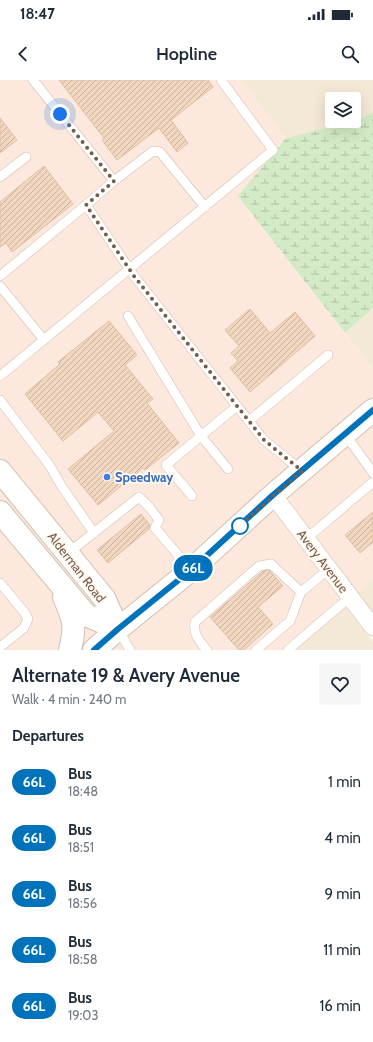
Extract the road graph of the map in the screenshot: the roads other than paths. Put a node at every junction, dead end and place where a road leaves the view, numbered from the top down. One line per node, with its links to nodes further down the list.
1 (33, 80): 5 (lane)
2 (221, 80): 7 (lane)
3 (26, 157): 4 (lane)
4 (0, 177)
5 (114, 181): 6 (lane); 7 (lane)
6 (86, 205): 8 (lane); 9 (lane)
7 (205, 207): 8 (lane)
8 (130, 269): 12 (lane); 16 (lane)
9 (0, 276)
10 (0, 286): 12 (lane)
11 (128, 316): 20 (lane)
12 (44, 340): 14 (lane)
13 (328, 355): 18 (lane)
14 (0, 376)
15 (0, 400): 29 (lane)
16 (237, 406): 18 (lane); 20 (lane)
17 (373, 410): 19 (main road)
18 (249, 421): 22 (lane)
19 (345, 434): 22 (main road); 24 (lane)
20 (201, 436): 21 (lane); 27 (lane)
21 (228, 469)
22 (302, 471): 26 (main road)
23 (0, 472): 31 (main road, Alderman Road)
24 (373, 473)
25 (373, 482): 30 (lane)
26 (273, 495): 30 (street, Avery Avenue); 33 (main road)
27 (192, 496)
28 (0, 512): 34 (main road, Alderman Road)
29 (94, 533): 31 (lane); 33 (lane)
30 (306, 539): 32 (street, Avery Avenue)
31 (67, 554): 39 (main road, Alderman Road)
32 (329, 569): 36 (lane); 37 (street, Avery Avenue)
33 (191, 570): 39 (main road)
34 (58, 581): 39 (main road, Alderman Road); 41 (main road)
35 (0, 583): 40 (lane)
36 (301, 592): 44 (lane); 45 (lane)
37 (350, 597): 38 (street, Avery Avenue); 46 (lane)
38 (373, 627)
39 (118, 629): 42 (main road); 43 (lane)
40 (0, 647)
41 (70, 650)
42 (94, 650)
43 (130, 650)
44 (207, 650)
45 (256, 650)
46 (288, 650)

